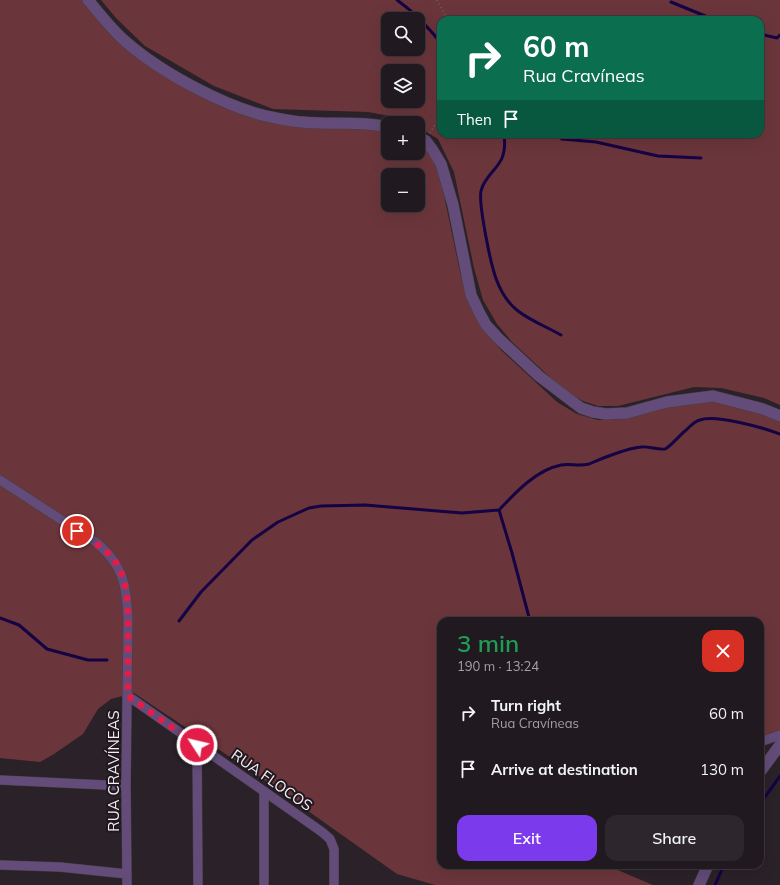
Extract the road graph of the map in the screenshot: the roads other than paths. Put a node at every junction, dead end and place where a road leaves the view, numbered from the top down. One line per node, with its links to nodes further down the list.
1 (88, 0): 2 (street)
2 (381, 126)
3 (425, 143): 4 (street)
4 (780, 416)
5 (0, 480): 6 (street, RUA CRAVÍNEAS)
6 (128, 696): 9 (street, RUA FLOCOS); 13 (street, RUA CRAVÍNEAS)
7 (780, 735): 8 (street)
8 (764, 741)
9 (197, 745): 14 (street, RUA FLOCOS); 19 (street)
10 (780, 745): 11 (street)
11 (764, 767)
12 (0, 780): 13 (street)
13 (126, 786): 17 (street, RUA CRAVÍNEAS)
14 (264, 791): 20 (street); 21 (street, RUA FLOCOS)
15 (0, 865): 17 (street)
16 (706, 869): 22 (street)
17 (127, 874): 18 (street, RUA CRAVÍNEAS)
18 (127, 885)
19 (198, 885)
20 (264, 885)
21 (334, 885)
22 (699, 885)

